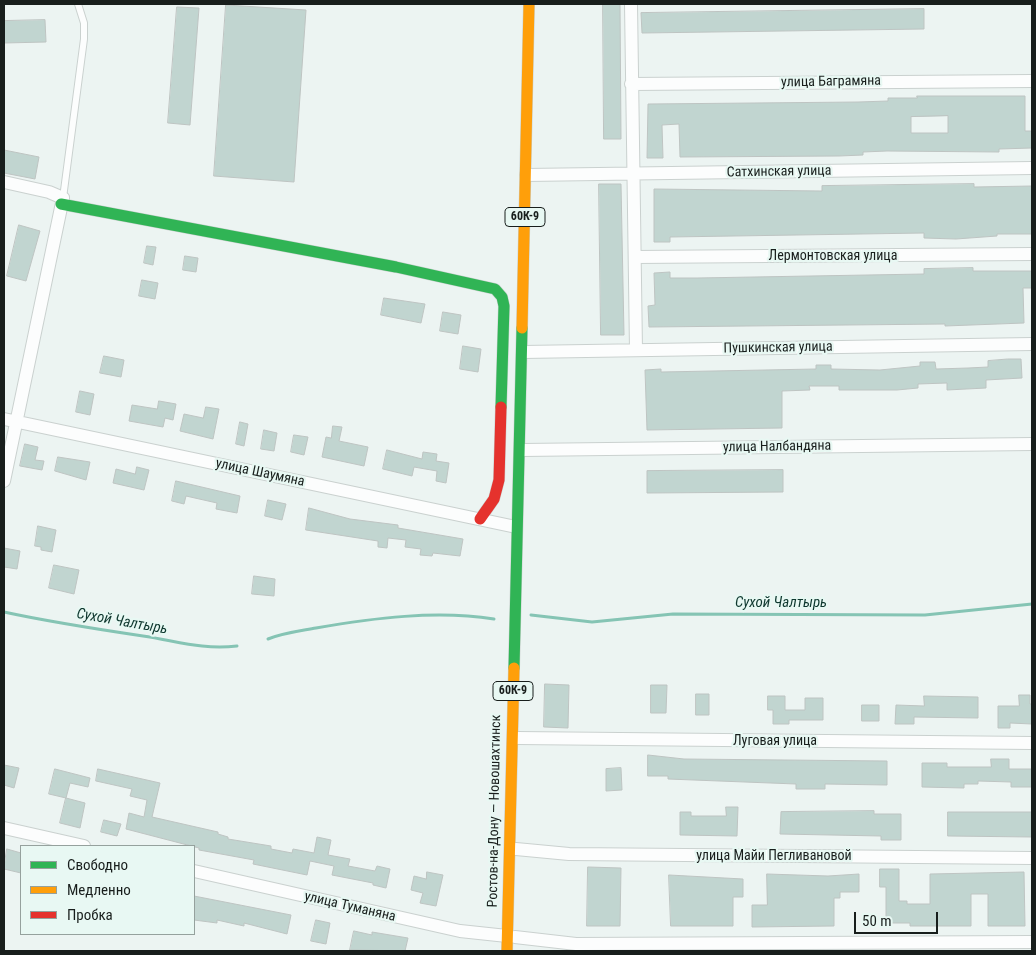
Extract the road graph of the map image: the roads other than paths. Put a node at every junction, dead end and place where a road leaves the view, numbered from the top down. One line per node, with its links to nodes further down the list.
1 (78, 4): 10 (lane)
2 (529, 4): 8 (main road, Ростов-на-Дону — Новошахтинск / 60К-9)
3 (631, 4): 5 (street)
4 (1032, 81): 5 (street, улица Баграмяна)
5 (631, 84): 7 (street)
6 (1032, 168): 7 (street, Сатхинская улица)
7 (634, 174): 8 (street, Сатхинская улица); 12 (street)
8 (526, 175): 15 (main road, Ростов-на-Дону — Новошахтинск / 60К-9)
9 (4, 182): 10 (street)
10 (62, 201): 17 (street); 22 (main road)
11 (1032, 254): 12 (street, Лермонтовская улица)
12 (635, 257): 14 (street)
13 (1032, 344): 14 (street, Пушкинская улица)
14 (636, 350): 15 (street, Пушкинская улица)
15 (523, 352): 18 (main road, Ростов-на-Дону — Новошахтинск / 60К-9)
16 (4, 419): 17 (street, улица Шаумяна)
17 (17, 422): 21 (street); 22 (street, улица Шаумяна)
18 (521, 431): 20 (main road, Ростов-на-Дону — Новошахтинск / 60К-9); 23 (main road, Ростов-на-Дону — Новошахтинск / 60К-9)
19 (1032, 444): 20 (street, улица Налбандяна)
20 (522, 450): 24 (main road, Ростов-на-Дону — Новошахтинск / 60К-9)
21 (4, 481)
22 (480, 520): 23 (street, улица Шаумяна)
23 (516, 527): 31 (main road, Ростов-на-Дону — Новошахтинск / 60К-9)
24 (518, 738): 25 (street, Луговая улица); 28 (main road, Ростов-на-Дону — Новошахтинск / 60К-9)
25 (1032, 743)
26 (4, 828): 27 (street)
27 (80, 845)
28 (516, 849): 29 (street, улица Майи Пегливановой); 31 (main road, Ростов-на-Дону — Новошахтинск / 60К-9)
29 (1032, 858)
30 (195, 871): 31 (street, улица Туманяна)
31 (511, 936): 32 (street, улица Туманяна); 33 (main road, Ростов-на-Дону — Новошахтинск / 60К-9); 34 (main road, Ростов-на-Дону — Новошахтинск / 60К-9)
32 (1032, 942)
33 (507, 951)
34 (515, 951)

